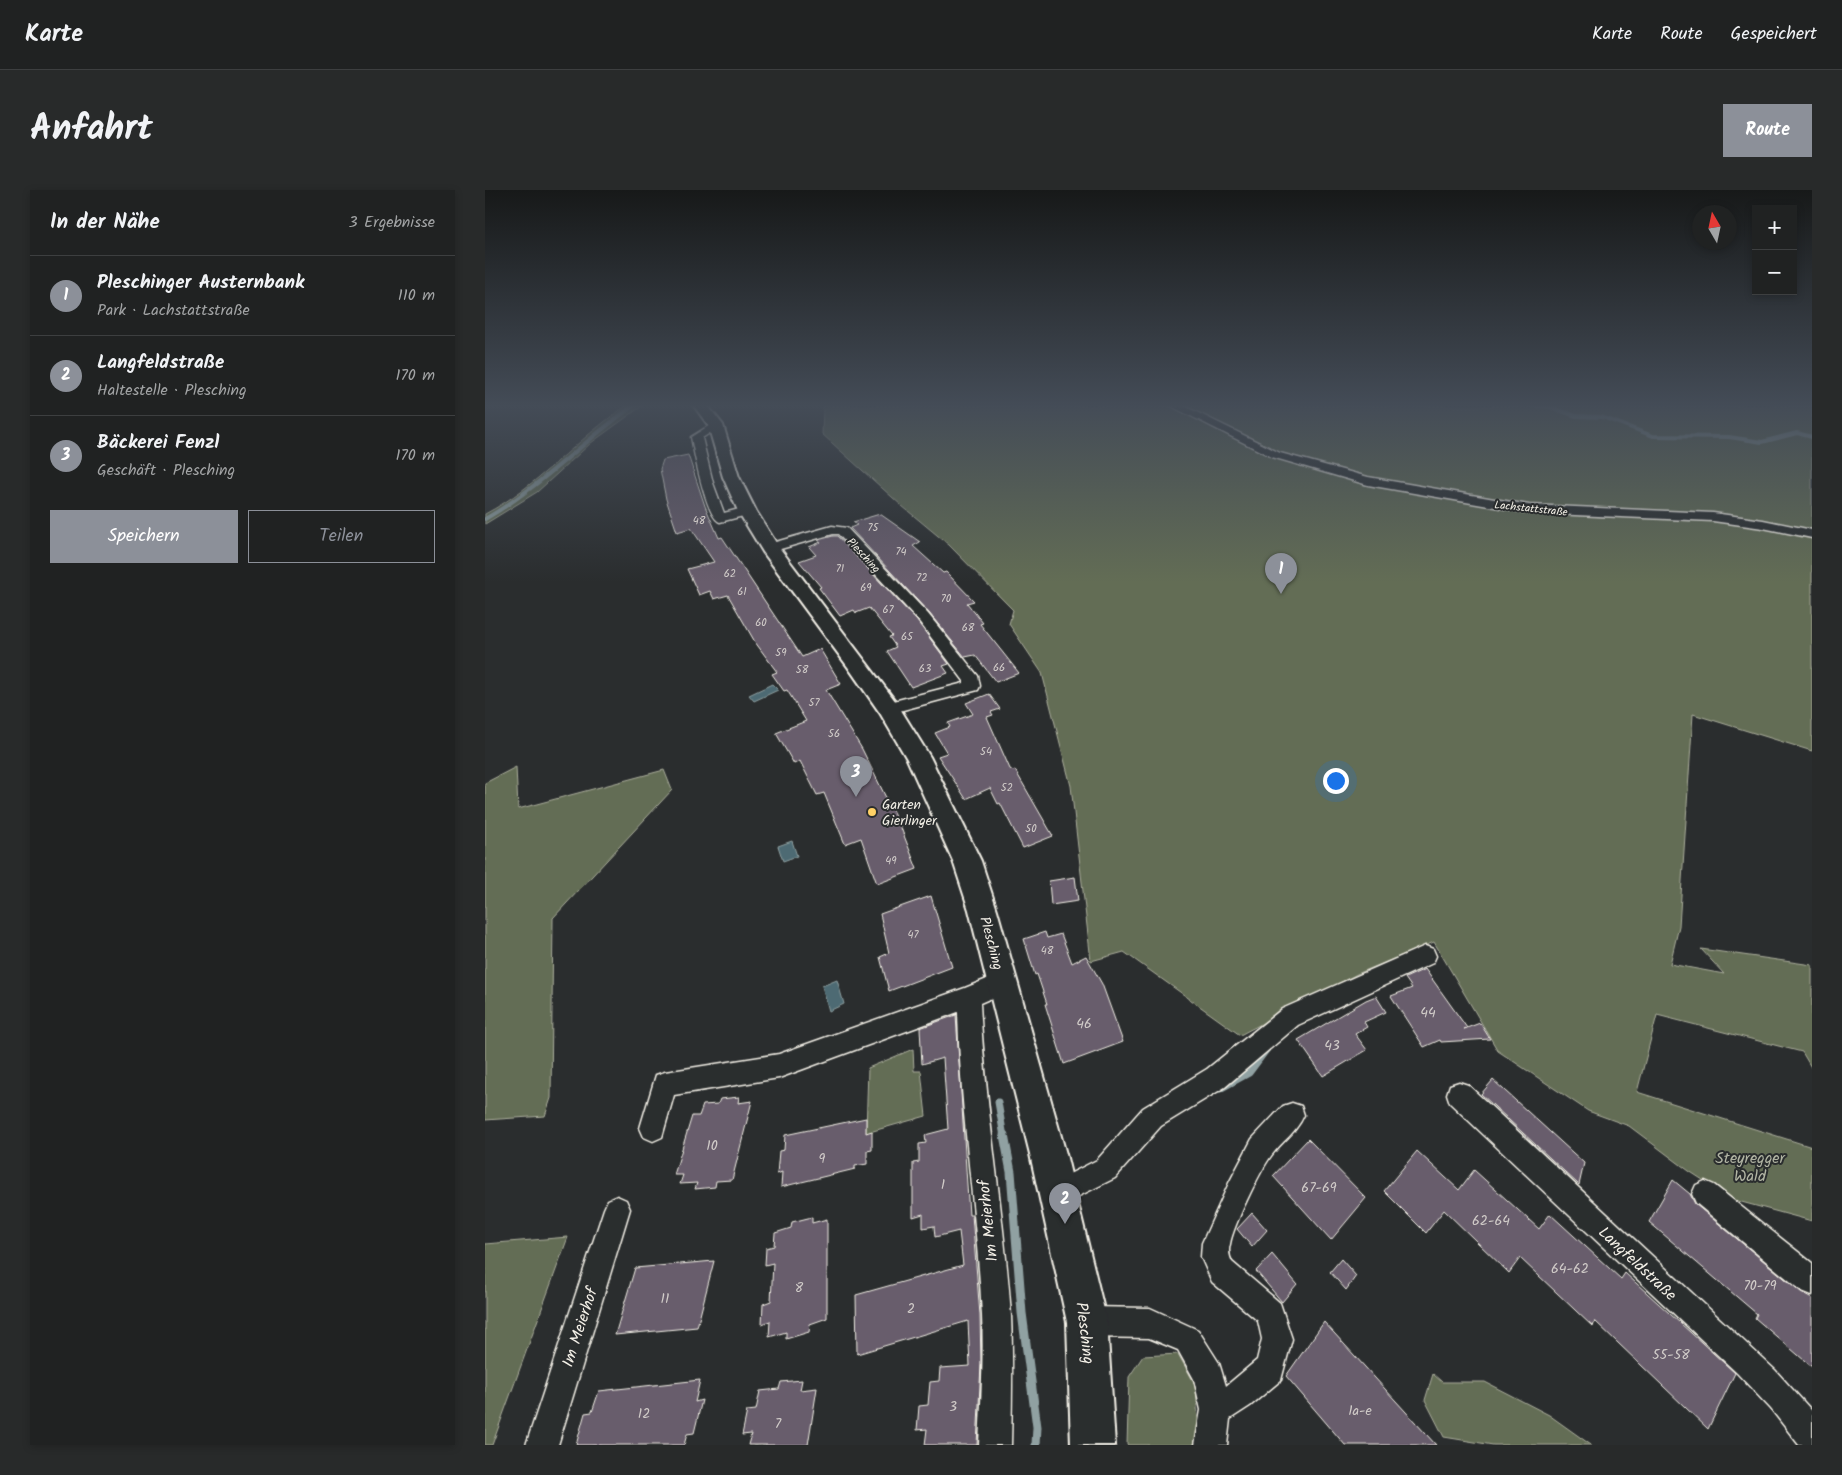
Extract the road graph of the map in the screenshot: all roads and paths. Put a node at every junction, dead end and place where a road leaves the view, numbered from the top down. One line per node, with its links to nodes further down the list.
1 (703, 465): 4 (street)
2 (727, 465): 4 (main road)
3 (1307, 465): 5 (street, Lachstattstraße)
4 (759, 531): 6 (main road, Plesching); 6 (street, Plesching)
5 (1812, 534)
6 (888, 708): 8 (main road, Plesching)
7 (1425, 956): 13 (street)
8 (1002, 983): 9 (street); 13 (main road, Plesching)
9 (969, 997): 12 (street); 21 (street, Im Meierhof)
10 (1459, 1094): 19 (street, Langfeldstraße)
11 (1292, 1115): 18 (street)
12 (653, 1128)
13 (1057, 1194): 17 (main road, Plesching)
14 (1705, 1194): 16 (street)
15 (617, 1209): 20 (street, Im Meierhof)
16 (1812, 1281)
17 (1087, 1322): 18 (street); 22 (main road, Plesching)
18 (1216, 1410): 23 (street)
19 (1812, 1437)
20 (541, 1445)
21 (995, 1445)
22 (1093, 1445)
23 (1211, 1445)

